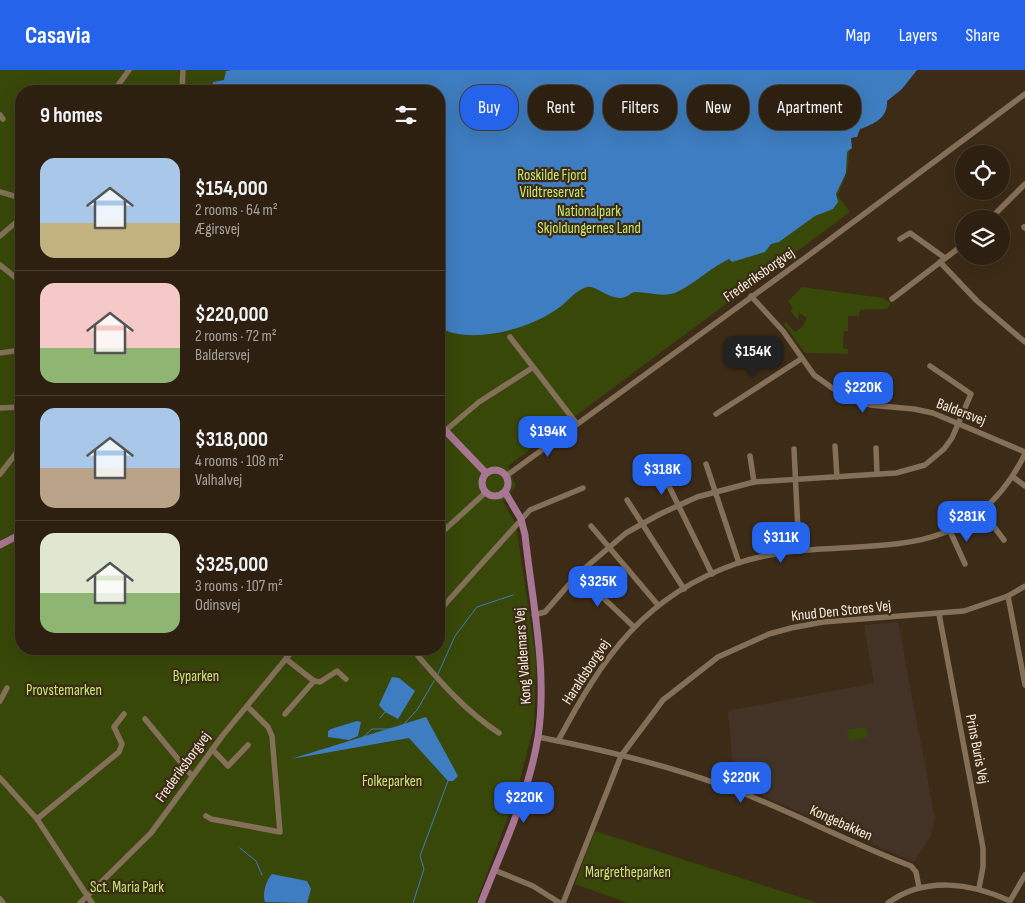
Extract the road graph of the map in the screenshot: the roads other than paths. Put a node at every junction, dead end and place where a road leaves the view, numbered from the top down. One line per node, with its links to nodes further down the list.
1 (129, 70): 3 (street)
2 (183, 70): 4 (street)
3 (118, 85)
4 (182, 85)
5 (1025, 94): 17 (street, Frederiksborgvej)
6 (1025, 184): 9 (street)
7 (0, 192): 8 (street)
8 (15, 196)
9 (999, 210)
10 (15, 223): 11 (street)
11 (0, 236)
12 (900, 240): 14 (street)
13 (955, 251): 14 (street)
14 (942, 260): 18 (street); 20 (street)
15 (0, 265): 16 (street)
16 (15, 277)
17 (751, 296): 23 (street, Baldersvej); 30 (street, Frederiksborgvej)
18 (892, 299)
19 (510, 337): 25 (street)
20 (1025, 342)
21 (15, 352): 22 (street)
22 (0, 353)
23 (801, 359): 28 (street); 29 (street, Baldersvej)
24 (930, 366): 29 (street)
25 (532, 368): 30 (street); 31 (street)
26 (15, 407): 27 (street)
27 (0, 408)
28 (716, 414)
29 (959, 423): 35 (street, Baldersvej); 41 (street)
30 (577, 424): 42 (street, Frederiksborgvej)
31 (446, 430): 39 (main road)
32 (835, 446): 43 (street)
33 (876, 448): 41 (street)
34 (794, 449): 46 (street)
35 (1025, 453): 44 (street, Haraldsborgvej)
36 (15, 455): 40 (street)
37 (750, 456): 47 (street)
38 (706, 464): 50 (street)
39 (486, 473): 42 (main road); 51 (main road)
40 (0, 474)
41 (877, 474): 43 (street)
42 (506, 476): 52 (main road)
43 (837, 477): 46 (street)
44 (1013, 477): 48 (street); 55 (street, Haraldsborgvej)
45 (665, 478): 54 (street)
46 (795, 479): 47 (street); 65 (street)
47 (754, 482): 50 (street)
48 (1025, 486)
49 (583, 488): 56 (street)
50 (715, 491): 54 (street); 66 (street)
51 (486, 492): 52 (main road); 59 (street)
52 (505, 492): 56 (main road, Kong Valdemars Vej)
53 (627, 500): 57 (street)
54 (678, 505): 57 (street); 69 (street)
55 (982, 511): 60 (street, Haraldsborgvej); 62 (street)
56 (521, 519): 73 (street); 76 (main road, Kong Valdemars Vej)
57 (642, 523): 64 (street); 71 (street)
58 (591, 526): 64 (street)
59 (445, 530)
60 (950, 531): 65 (street, Haraldsborgvej); 67 (street)
61 (15, 537): 63 (main road)
62 (1004, 540)
63 (0, 545)
64 (608, 547): 68 (street); 74 (street)
65 (799, 551): 66 (street, Haraldsborgvej)
66 (739, 563): 69 (street, Haraldsborgvej)
67 (965, 564)
68 (578, 574): 76 (street); 77 (street)
69 (712, 574): 71 (street, Haraldsborgvej)
70 (1025, 586): 72 (street, Knud Den Stores Vej)
71 (684, 589): 74 (street, Haraldsborgvej)
72 (1008, 596): 75 (street, Knud Den Stores Vej); 83 (street)
73 (445, 604)
74 (658, 605): 77 (street, Haraldsborgvej)
75 (939, 614): 95 (street, Knud Den Stores Vej); 103 (street, Prins Buris Vej)
76 (534, 615): 91 (main road, Kong Valdemars Vej)
77 (633, 626): 92 (street, Haraldsborgvej)
78 (289, 655): 80 (street, Frederiksborgvej)
79 (418, 655): 90 (street)
80 (286, 658): 82 (street); 86 (street, Frederiksborgvej)
81 (346, 679): 82 (street)
82 (314, 681): 88 (street)
83 (1025, 685)
84 (7, 688): 85 (street)
85 (0, 700)
86 (247, 706): 94 (street, Frederiksborgvej); 98 (street)
87 (124, 714): 99 (street)
88 (284, 714)
89 (145, 719): 96 (street)
90 (499, 733)
91 (538, 736): 92 (street, Kongebakken); 100 (main road, Kong Valdemars Vej)
92 (558, 741): 95 (street, Kongebakken)
93 (248, 745): 94 (street)
94 (212, 749): 96 (street, Frederiksborgvej)
95 (621, 756): 102 (street, Kongebakken); 110 (street, Knud Den Stores Vej)
96 (192, 776): 104 (street, Frederiksborgvej)
97 (0, 778): 99 (street)
98 (206, 816)
99 (38, 819): 104 (street)
100 (494, 870): 109 (main road, Kong Valdemars Vej); 110 (street)
101 (1025, 875): 103 (street)
102 (919, 887): 103 (street); 111 (street)
103 (979, 888)
104 (88, 897): 107 (street, Frederiksborgvej); 108 (street)
105 (0, 899): 106 (street)
106 (3, 903)
107 (80, 903)
108 (92, 903)
109 (481, 903)
110 (562, 903)
111 (888, 903)

